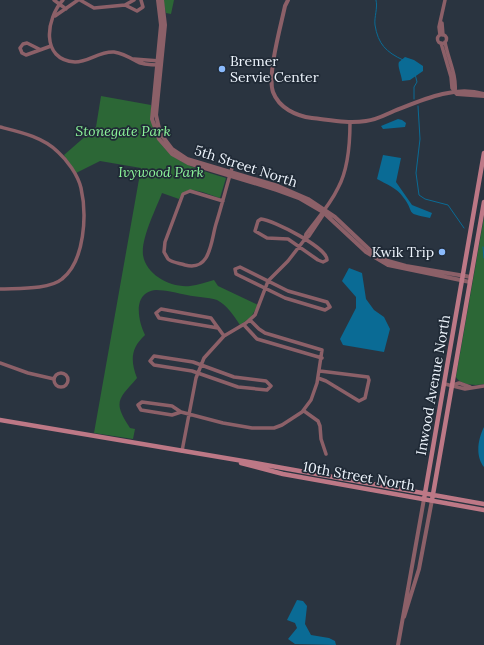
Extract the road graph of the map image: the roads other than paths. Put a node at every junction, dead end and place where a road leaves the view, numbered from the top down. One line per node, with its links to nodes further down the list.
1 (54, 0): 10 (street)
2 (63, 0): 10 (street)
3 (79, 0): 11 (street); 12 (street)
4 (134, 0): 11 (street)
5 (141, 0): 11 (street)
6 (158, 0): 18 (street, 5th Street North)
7 (162, 0): 18 (street, 5th Street North)
8 (288, 0): 21 (street)
9 (445, 0): 14 (street)
10 (60, 4): 12 (street); 13 (street)
11 (125, 5)
12 (66, 9): 13 (street)
13 (54, 17): 16 (street)
14 (442, 35): 15 (street); 15 (street)
15 (443, 43): 19 (street)
16 (51, 46): 17 (street); 18 (street)
17 (39, 49): 17 (street)
18 (159, 63): 24 (street, 5th Street North)
19 (455, 92): 20 (street); 21 (street)
20 (484, 95)
21 (350, 122): 27 (street)
22 (0, 127): 33 (street)
23 (484, 153): 30 (main road, Inwood Avenue North)
24 (231, 172): 25 (street); 27 (street, 5th Street North)
25 (223, 201): 25 (street)
26 (484, 202): 31 (main road, Inwood Avenue North)
27 (324, 212): 28 (street); 30 (street, 5th Street North)
28 (305, 238): 29 (street); 29 (street); 29 (street)
29 (299, 246): 32 (street)
30 (462, 278): 31 (street, 5th Street North); 46 (main road, Inwood Avenue North)
31 (470, 279): 47 (main road, Inwood Avenue North)
32 (268, 281): 34 (street); 34 (street); 34 (street)
33 (0, 289)
34 (264, 289): 35 (street)
35 (250, 320): 36 (street); 39 (street)
36 (244, 325): 38 (street); 39 (street)
37 (218, 328): 37 (street); 38 (street)
38 (224, 336): 41 (street)
39 (322, 358): 42 (street)
40 (0, 364): 45 (street)
41 (201, 365): 43 (street); 43 (street); 43 (street)
42 (320, 371): 44 (street); 44 (street)
43 (198, 373): 51 (street)
44 (318, 378): 49 (street)
45 (54, 379)
46 (444, 384): 47 (street); 56 (main road, Inwood Avenue North)
47 (452, 385): 48 (street); 57 (main road, Inwood Avenue North)
48 (484, 386)
49 (304, 411): 51 (street); 54 (street)
50 (181, 412): 50 (street); 51 (street)
51 (189, 414): 53 (street)
52 (0, 420): 53 (main road, 10th Street North)
53 (182, 451): 55 (main road, 10th Street North)
54 (326, 454)
55 (232, 460): 56 (main road, 10th Street North); 58 (main road, 10th Street North)
56 (426, 493): 57 (main road, 10th Street North); 58 (main road, Inwood Avenue North)
57 (433, 494): 59 (main road, Inwood Avenue North); 60 (main road, 10th Street North)
58 (424, 499): 59 (main road, 10th Street North); 62 (street, Inwood Avenue North)
59 (432, 500): 61 (main road, 10th Street North); 62 (street, Inwood Avenue North)
60 (484, 504)
61 (484, 510)
62 (402, 621): 63 (street, Inwood Avenue North)
63 (398, 645)

